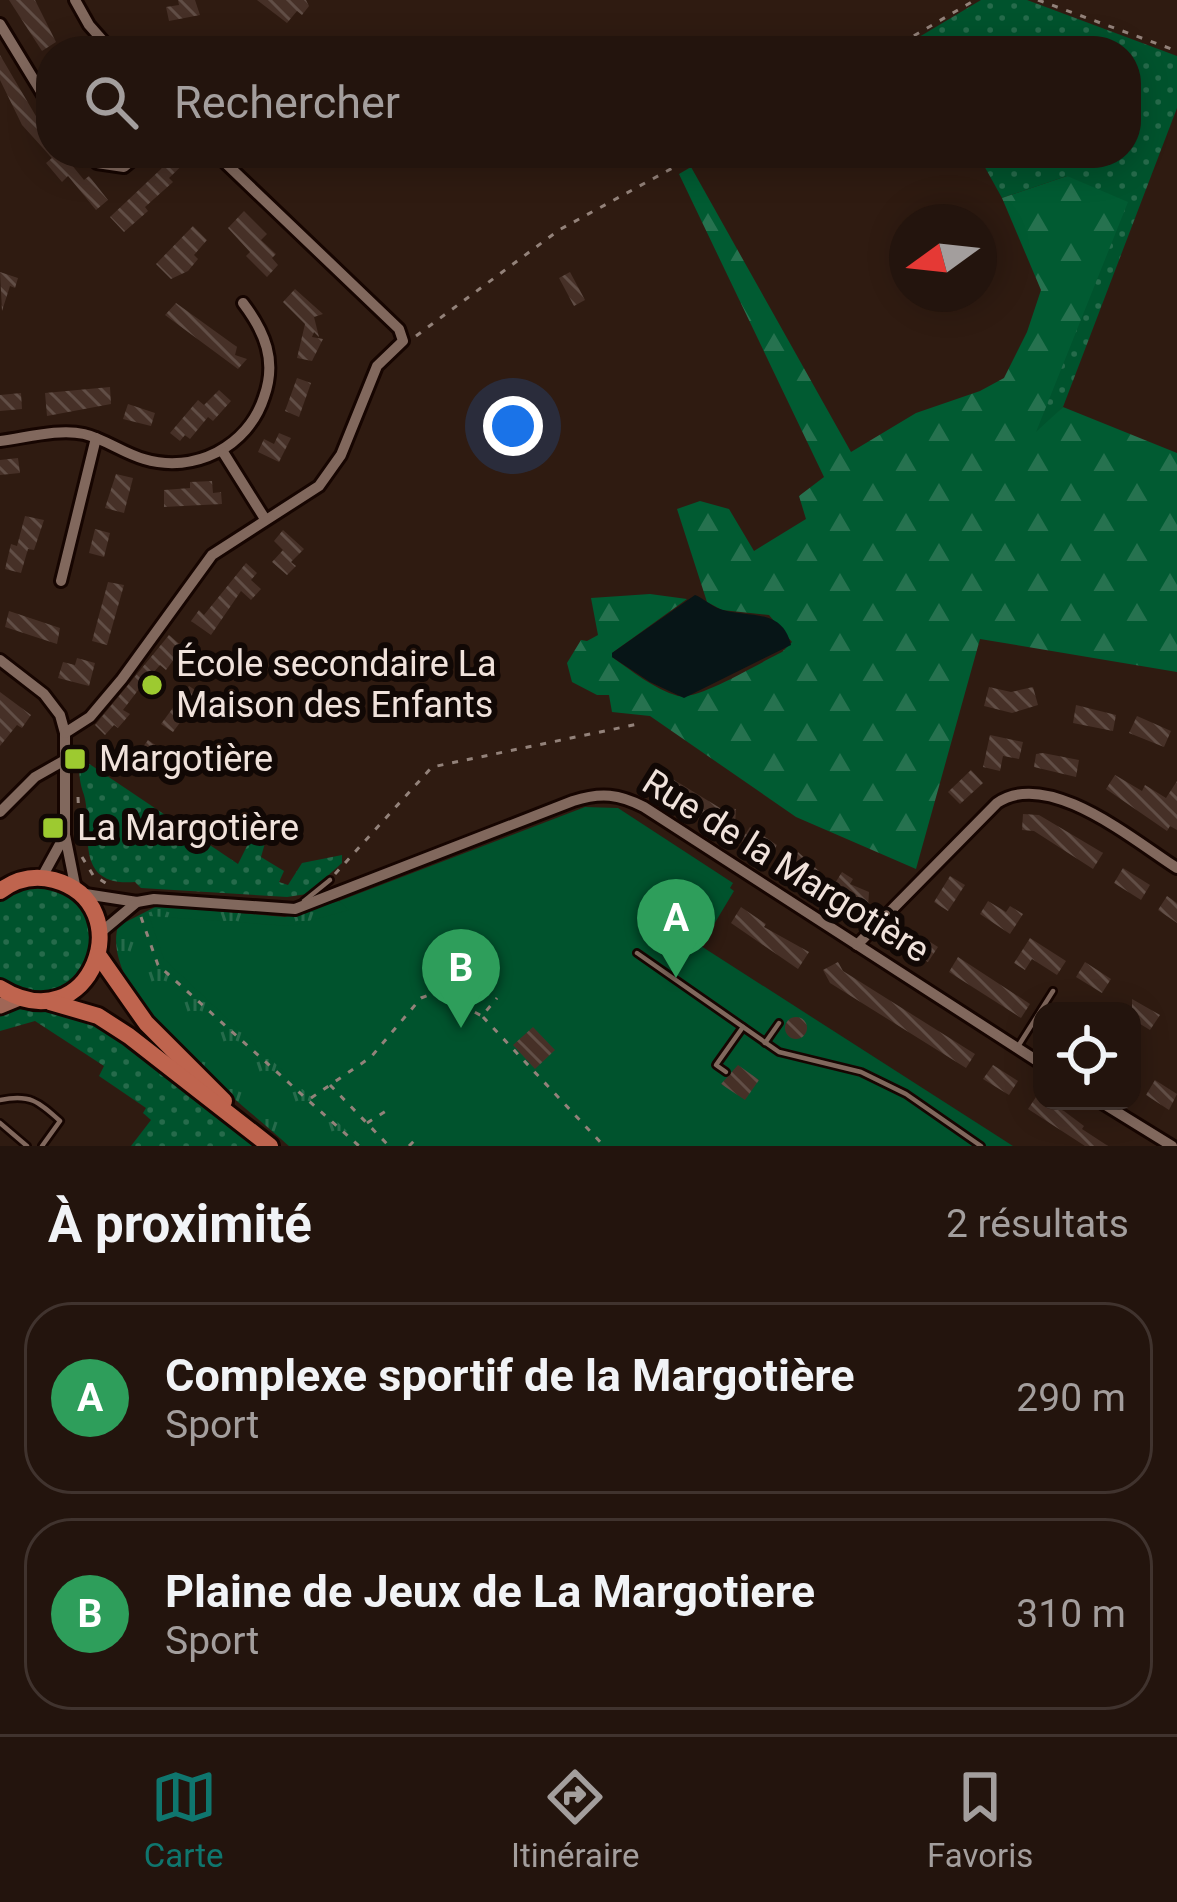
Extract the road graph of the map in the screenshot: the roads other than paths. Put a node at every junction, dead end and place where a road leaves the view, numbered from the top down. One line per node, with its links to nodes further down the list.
1 (75, 0): 3 (street)
2 (0, 24): 4 (street)
3 (98, 36)
4 (36, 83)
5 (229, 168): 10 (street)
6 (243, 303): 9 (street)
7 (96, 438): 8 (street); 9 (street); 11 (street)
8 (0, 441)
9 (224, 452): 10 (street)
10 (265, 519): 13 (street)
11 (61, 580)
12 (0, 660): 13 (street)
13 (65, 733): 14 (street)
14 (65, 760): 15 (street); 16 (street)
15 (0, 812)
16 (65, 835): 18 (street); 21 (street)
17 (1177, 868): 25 (street)
18 (42, 877): 20 (main road); 21 (main road)
19 (330, 880): 23 (lane)
20 (2, 886)
21 (78, 891): 22 (street, Rue de la Margotière); 24 (main road)
22 (137, 902): 23 (street, Rue de la Margotière); 24 (street)
23 (295, 908): 25 (street, Rue de la Margotière)
24 (100, 933): 27 (main road)
25 (857, 945): 35 (street, Rue de la Margotière)
26 (637, 953): 33 (lane)
27 (99, 956): 31 (main road); 41 (main road)
28 (0, 988): 30 (main road)
29 (1053, 991): 35 (lane)
30 (9, 1002): 31 (main road)
31 (50, 1002): 41 (main road)
32 (779, 1023): 34 (lane)
33 (743, 1027): 34 (lane); 37 (lane)
34 (765, 1042): 44 (lane)
35 (1017, 1048): 36 (street, Rue de la Margotière)
36 (1033, 1058)
37 (726, 1072)
38 (0, 1100): 43 (lane)
39 (1114, 1110): 45 (street)
40 (0, 1123): 42 (lane)
41 (266, 1143)
42 (27, 1146)
43 (42, 1146)
44 (981, 1146)
45 (1172, 1146)

